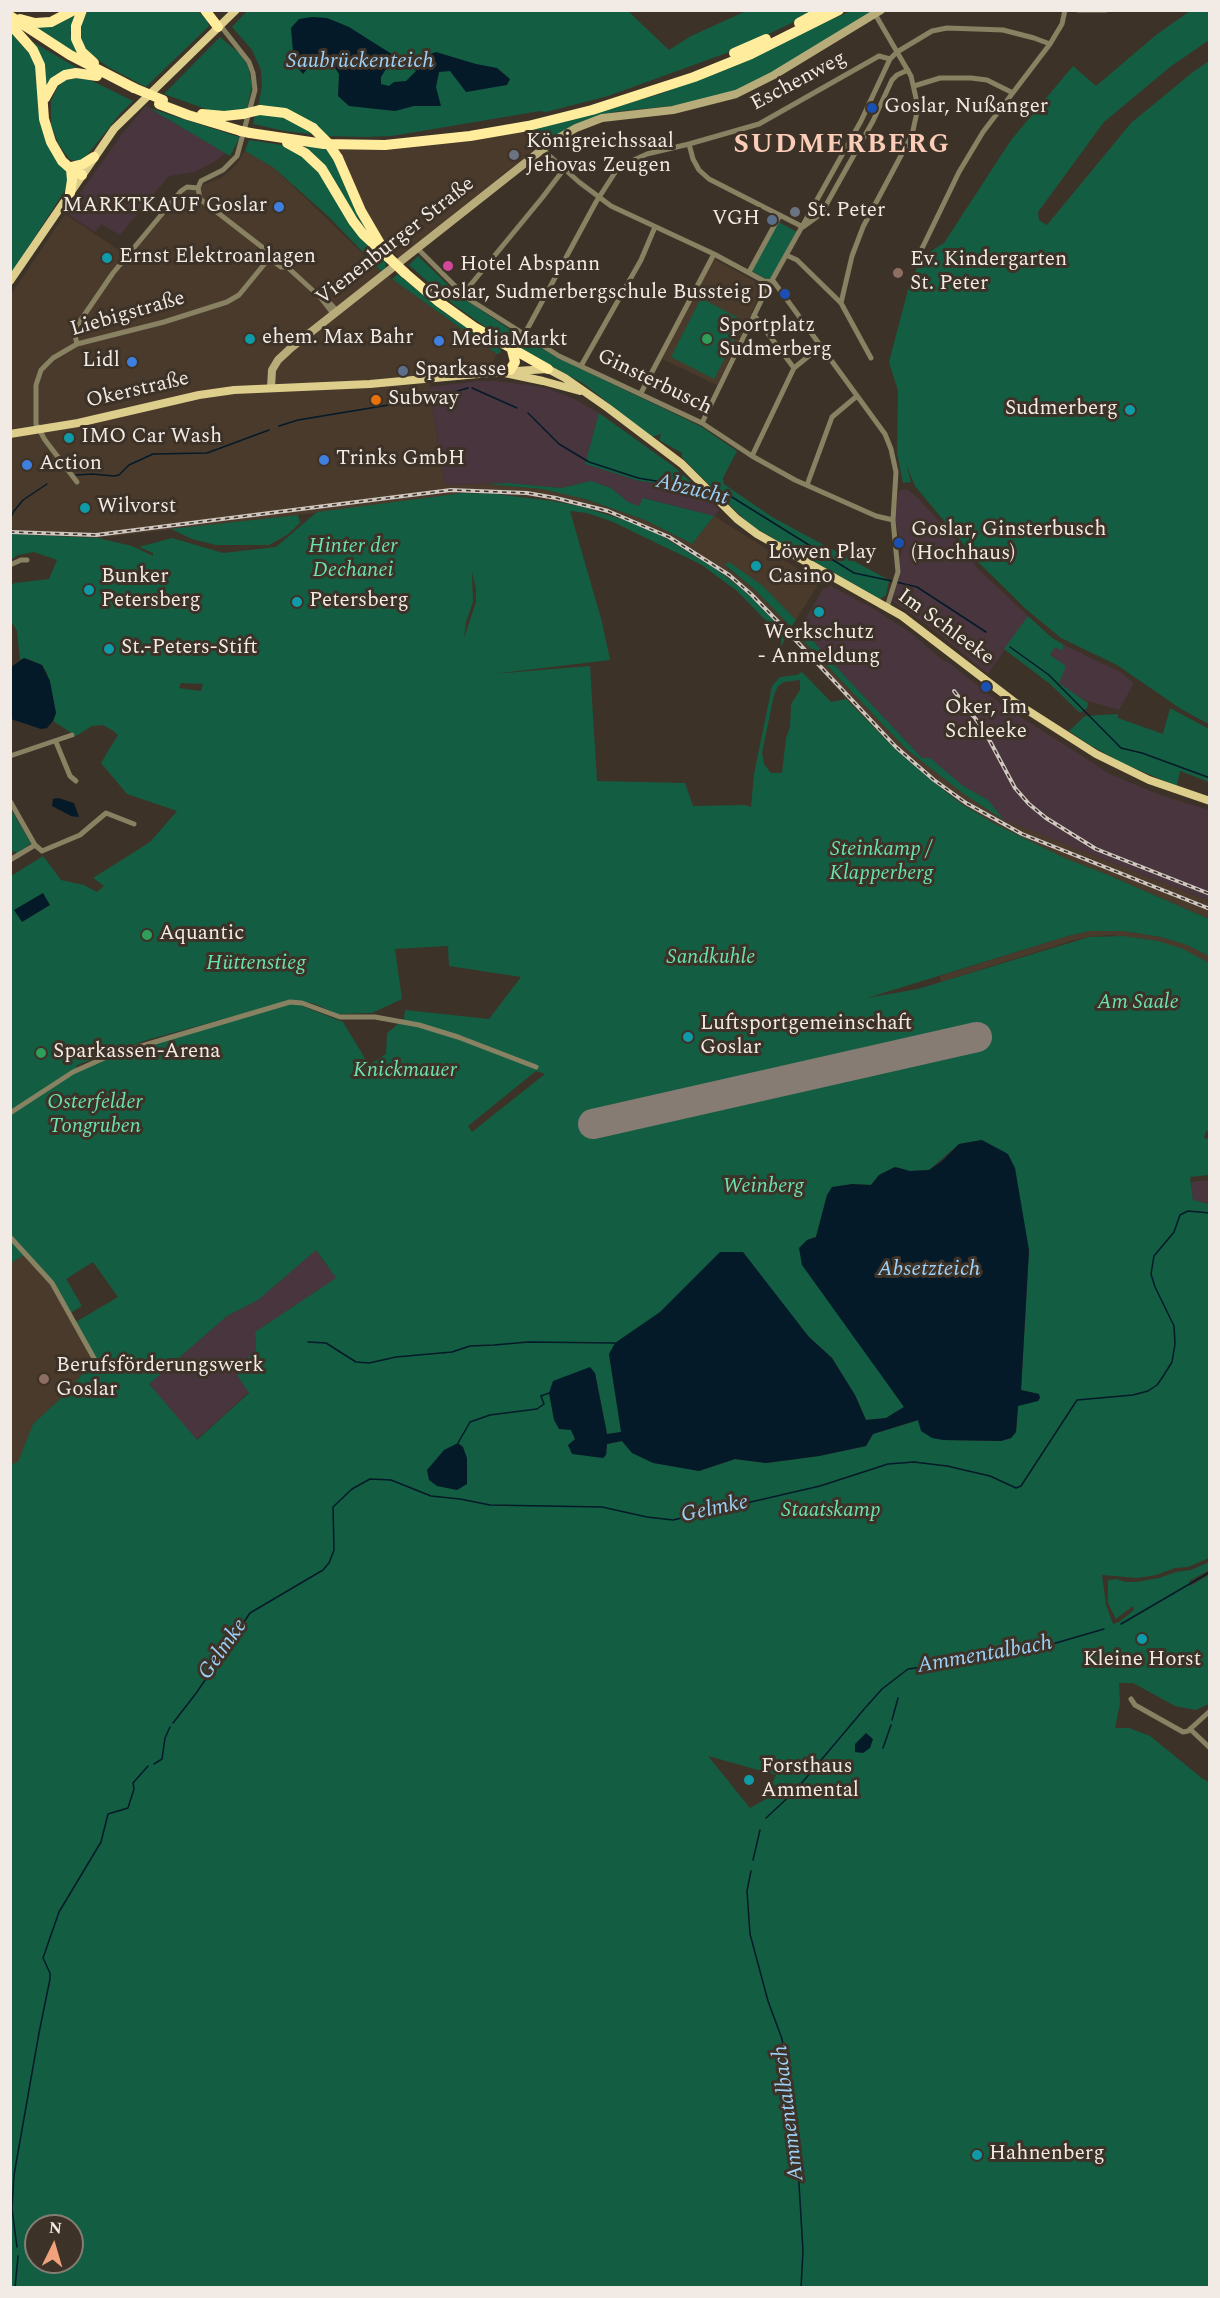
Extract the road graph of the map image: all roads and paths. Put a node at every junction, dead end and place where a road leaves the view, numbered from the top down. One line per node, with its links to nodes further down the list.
1 (74, 10): 11 (highway)
2 (82, 10): 19 (highway)
3 (206, 10): 13 (highway)
4 (236, 10): 13 (main road)
5 (822, 10): 26 (highway)
6 (839, 10): 27 (highway)
7 (1065, 10): 14 (street)
8 (1078, 10): 9 (street)
9 (1106, 10)
10 (878, 12): 15 (street); 29 (street, Vienenburger Straße)
11 (10, 16): 19 (highway)
12 (10, 23): 18 (highway); 23 (highway)
13 (219, 26): 30 (main road); 34 (street)
14 (1050, 44): 15 (street); 22 (street)
15 (897, 52): 16 (street); 17 (street)
16 (890, 59): 28 (street, Eschenweg); 39 (street)
17 (908, 70): 20 (street); 39 (street)
18 (97, 76): 21 (highway); 23 (highway)
19 (110, 76): 21 (highway)
20 (914, 86): 22 (street); 52 (street)
21 (132, 90): 24 (highway, bridge)
22 (1013, 93): 45 (street)
23 (44, 101): 31 (highway)
24 (161, 102): 25 (highway); 26 (highway)
25 (202, 114): 26 (highway); 44 (highway, bridge)
26 (246, 129): 27 (highway)
27 (278, 139): 44 (highway)
28 (689, 144): 36 (street, Eschenweg); 37 (street)
29 (542, 149): 32 (street); 40 (street, Vienenburger Straße)
30 (94, 157): 31 (highway); 33 (main road)
31 (70, 167): 33 (highway); 35 (highway)
32 (564, 169): 36 (street); 50 (street)
33 (82, 175): 35 (main road)
34 (198, 188): 43 (street); 56 (street)
35 (70, 193): 48 (main road)
36 (599, 198): 38 (street); 55 (street, Eschenweg)
37 (780, 215): 39 (street); 46 (street)
38 (655, 227): 41 (street); 60 (street)
39 (803, 227): 42 (street)
40 (418, 249): 50 (street, Ginsterbusch); 53 (street, Vienenburger Straße)
41 (714, 254): 46 (street); 65 (street)
42 (786, 255): 47 (street); 52 (street)
43 (271, 256): 53 (street); 56 (street, Liebigstraße)
44 (388, 257): 58 (highway, bridge)
45 (914, 265)
46 (749, 272): 47 (street)
47 (771, 280): 49 (street); 57 (street)
48 (10, 281)
49 (766, 291)
50 (463, 294): 55 (street, Ginsterbusch)
51 (762, 299): 54 (street)
52 (841, 303): 59 (street)
53 (336, 313): 64 (street, Vienenburger Straße)
54 (754, 315): 61 (street); 68 (street)
55 (524, 335): 60 (street, Ginsterbusch)
56 (77, 344): 69 (street, Liebigstraße)
57 (821, 346): 61 (street); 67 (street)
58 (512, 350): 62 (highway); 63 (highway)
59 (871, 358)
60 (581, 366): 65 (street, Ginsterbusch)
61 (794, 368): 71 (street)
62 (548, 369): 63 (main road, Im Schleeke); 66 (main road, Im Schleeke)
63 (505, 371): 64 (main road, Im Schleeke); 66 (main road, Im Schleeke)
64 (272, 388): 69 (main road, Okerstraße)
65 (641, 393): 68 (street, Ginsterbusch)
66 (589, 394): 77 (main road, Im Schleeke)
67 (857, 396): 73 (street); 74 (street)
68 (702, 423): 71 (street, Ginsterbusch)
69 (39, 429): 70 (main road, Okerstraße); 72 (street)
70 (10, 434)
71 (752, 456): 73 (street, Ginsterbusch)
72 (77, 482)
73 (807, 485): 74 (street, Ginsterbusch)
74 (893, 520): 77 (street)
75 (27, 560): 76 (street)
76 (10, 565)
77 (887, 607): 83 (main road, Im Schleeke)
78 (72, 735): 79 (street)
79 (56, 742): 80 (street); 81 (street)
80 (10, 756)
81 (76, 781)
82 (10, 801): 85 (street)
83 (1209, 801)
84 (134, 824): 85 (street)
85 (35, 845): 86 (street)
86 (10, 860)
87 (536, 1067): 88 (street)
88 (10, 1113)
89 (10, 1237): 90 (street)
90 (96, 1360)
91 (1131, 1699): 93 (street)
92 (1209, 1711): 93 (street)
93 (1190, 1729): 94 (street)
94 (1209, 1748)

